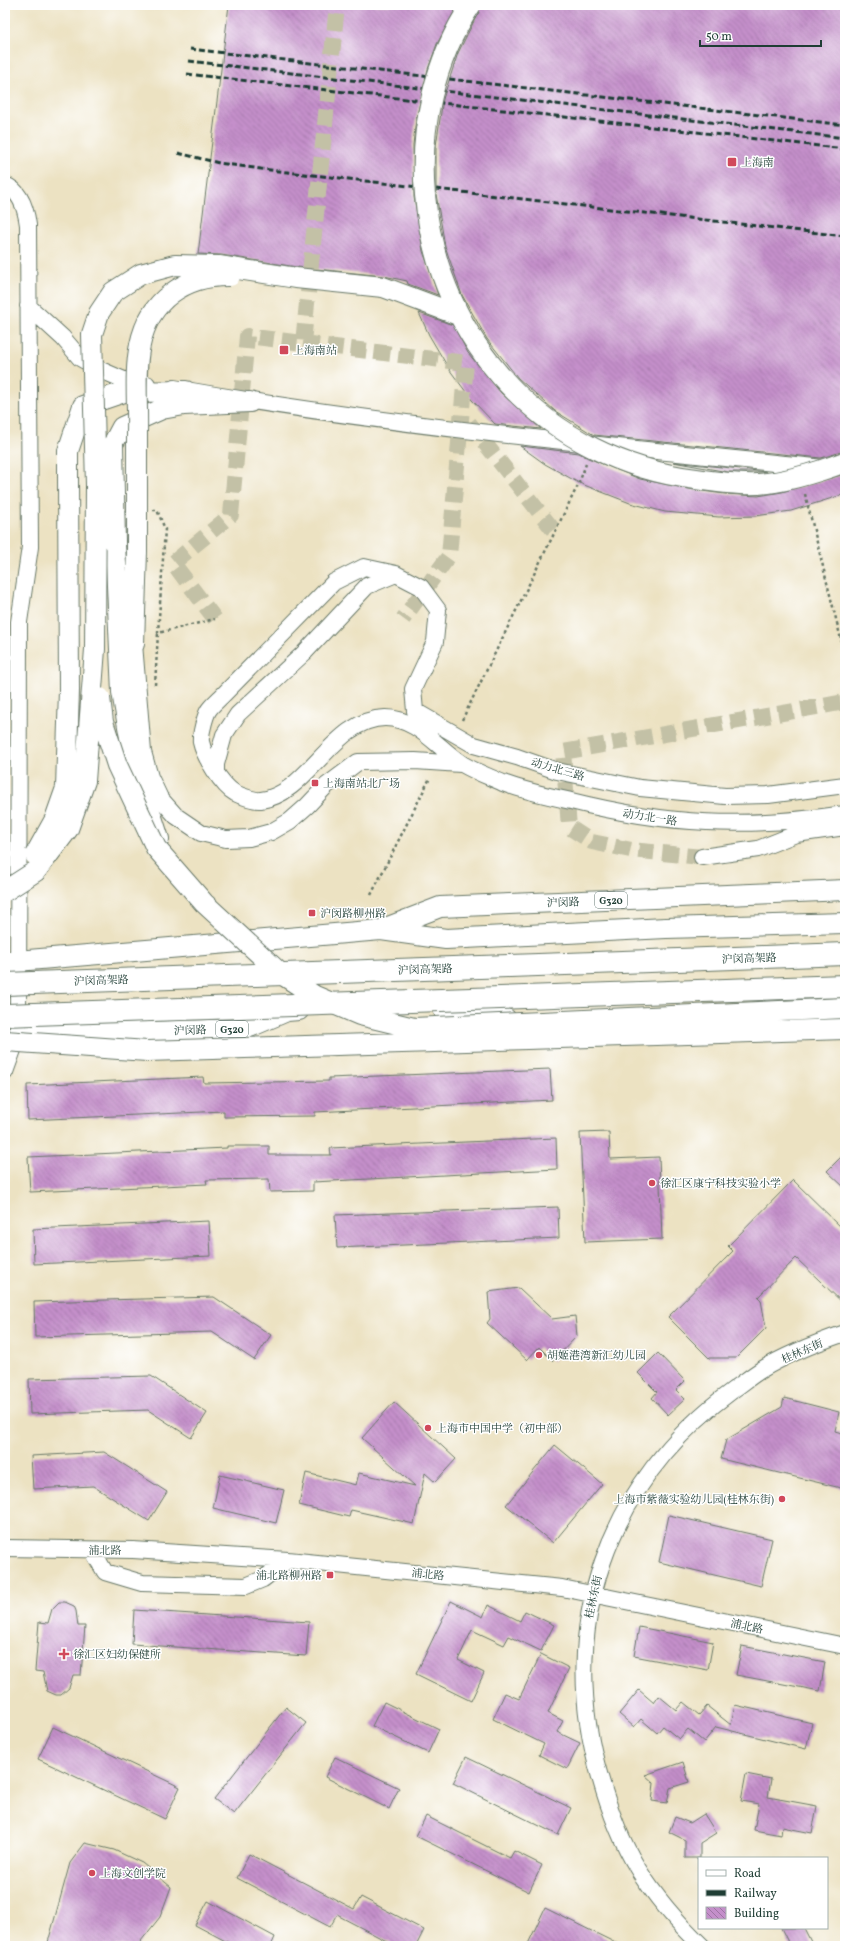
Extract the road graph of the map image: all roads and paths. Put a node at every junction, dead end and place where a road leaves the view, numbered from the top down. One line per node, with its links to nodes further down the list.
1 (471, 5): 5 (main road, bridge)
2 (7, 186): 4 (street)
3 (296, 278): 5 (main road, bridge); 15 (main road, bridge); 16 (main road, bridge)
4 (28, 306): 6 (street); 31 (street)
5 (458, 315): 8 (main road, bridge)
6 (186, 391): 7 (street); 26 (main road, bridge)
7 (250, 402): 10 (street); 25 (main road, bridge)
8 (592, 448): 11 (main road, bridge); 13 (path)
9 (845, 462): 11 (main road, bridge)
10 (845, 470)
11 (800, 476): 17 (path, bridge)
12 (396, 574): 20 (street); 20 (street); 21 (street, 动力北三路)
13 (527, 587)
14 (158, 633): 18 (path)
15 (134, 644): 19 (street)
16 (95, 649): 25 (main road, bridge); 26 (main road, bridge)
17 (845, 656)
18 (154, 688)
19 (463, 764): 20 (street); 22 (street, 动力北一路)
20 (216, 773)
21 (845, 785)
22 (845, 814)
23 (845, 827): 24 (street)
24 (702, 857)
25 (165, 859): 35 (main road, bridge)
26 (8, 889)
27 (845, 890): 29 (main road, 沪闵路 / G320)
28 (845, 923): 29 (main road, 沪闵路 / G320)
29 (381, 930): 31 (main road, 沪闵路 / G320)
30 (845, 954): 32 (highway, 沪闵高架路, bridge)
31 (12, 961): 36 (street)
32 (5, 984)
33 (845, 986): 36 (highway, bridge)
34 (845, 997): 37 (main road, 沪闵路 / G320)
35 (845, 1008)
36 (9, 1009): 38 (main road); 41 (street)
37 (443, 1009): 38 (main road, 沪闵路 / G320); 39 (main road, 沪闵路 / G320)
38 (287, 1011): 41 (main road, 沪闵路 / G320)
39 (845, 1017)
40 (845, 1029): 41 (main road, bridge)
41 (9, 1038): 42 (street)
42 (5, 1072)
43 (845, 1333): 47 (street, 桂林东街)
44 (5, 1548): 45 (street, 浦北路)
45 (92, 1550): 46 (street, 浦北路); 46 (street)
46 (288, 1560): 47 (street, 浦北路)
47 (593, 1594): 48 (street, 浦北路); 49 (street, 桂林东街)
48 (845, 1646)
49 (702, 1946)

